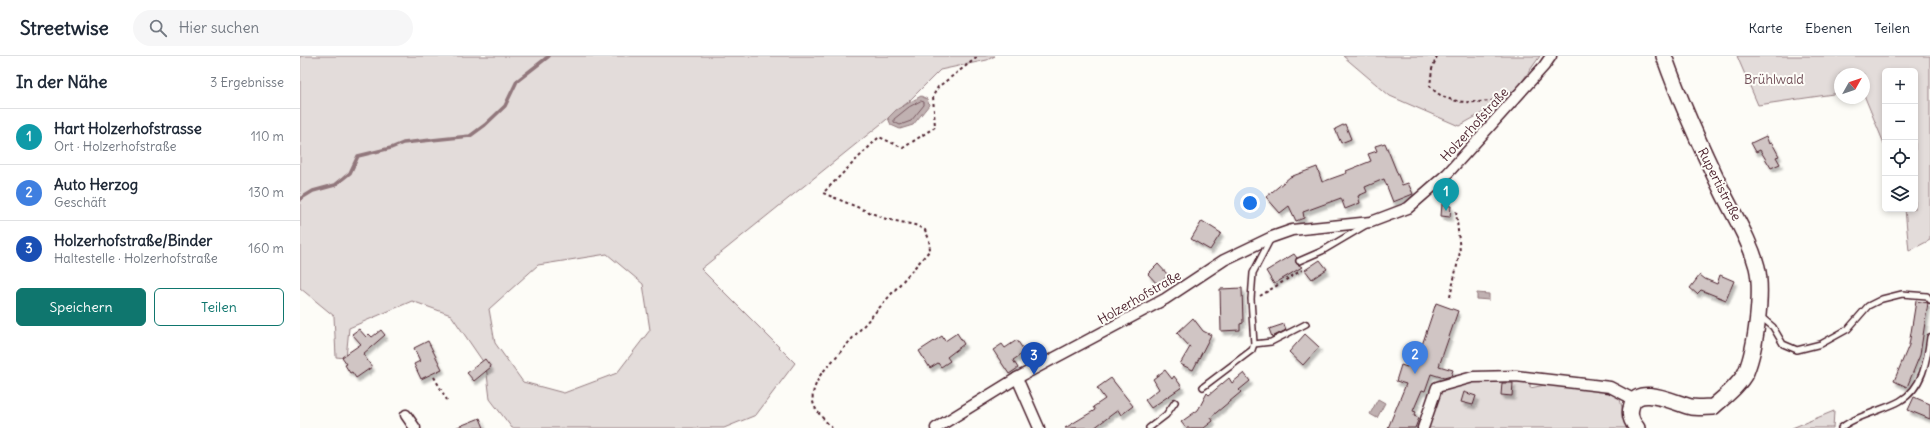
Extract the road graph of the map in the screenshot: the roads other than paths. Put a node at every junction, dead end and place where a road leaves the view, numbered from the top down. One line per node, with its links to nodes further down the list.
1 (1551, 56): 3 (street, Holzerhofstraße)
2 (1664, 56): 7 (main road, Rupertistraße)
3 (1371, 222): 4 (street, Holzerhofstraße); 5 (lane)
4 (1272, 237): 10 (lane); 11 (street, Holzerhofstraße)
5 (1299, 261)
6 (1930, 300): 7 (lane)
7 (1758, 315): 13 (main road, Rupertistraße)
8 (1306, 324): 10 (lane)
9 (1930, 337): 22 (lane)
10 (1254, 344): 12 (lane)
11 (1017, 378): 17 (street, Holzerhofstraße); 18 (street)
12 (1203, 387)
13 (1635, 400): 20 (street); 21 (main road)
14 (1175, 402): 19 (lane)
15 (406, 416): 16 (street)
16 (414, 428)
17 (936, 428)
18 (1039, 428)
19 (1149, 428)
20 (1423, 428)
21 (1637, 428)
22 (1841, 428)

